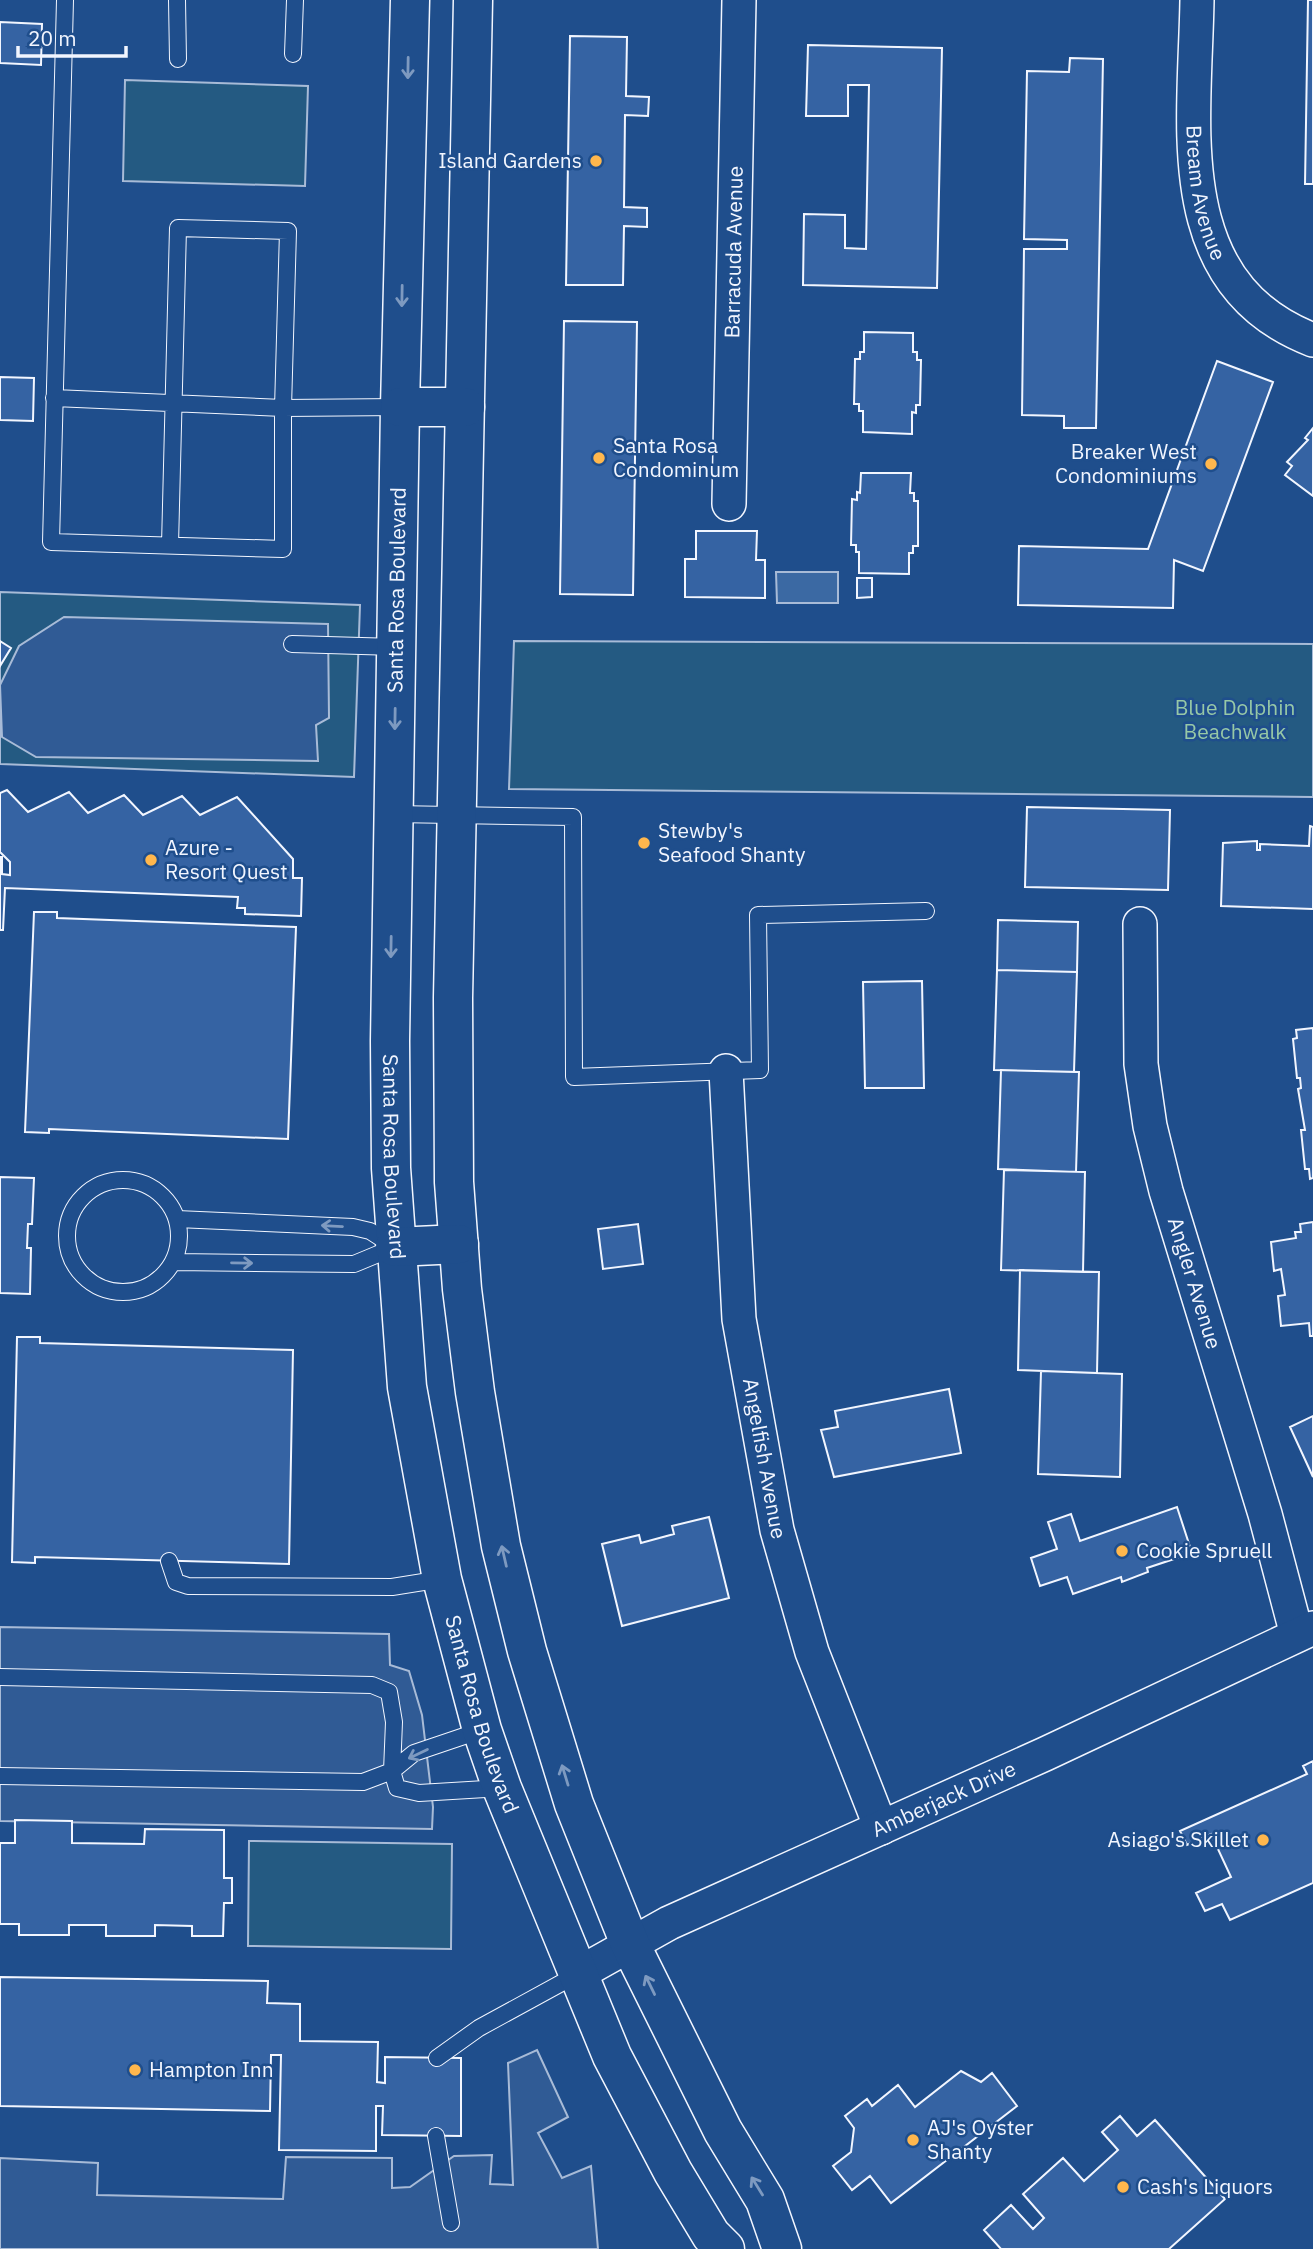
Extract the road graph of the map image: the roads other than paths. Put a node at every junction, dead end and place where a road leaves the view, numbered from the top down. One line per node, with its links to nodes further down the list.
1 (65, 0): 11 (lane)
2 (177, 0): 9 (lane)
3 (295, 0): 8 (lane)
4 (410, 0): 13 (street, Santa Rosa Boulevard, one-way to 13)
5 (473, 0): 14 (street)
6 (739, 0): 16 (street, Barracuda Avenue)
7 (1196, 0): 10 (street, Bream Avenue)
8 (293, 54)
9 (178, 59)
10 (1313, 341)
11 (54, 398): 12 (lane); 17 (lane)
12 (174, 403): 15 (lane); 15 (lane); 17 (lane)
13 (400, 407): 14 (street); 15 (lane); 19 (street, Santa Rosa Boulevard)
14 (465, 407): 21 (street)
15 (282, 408): 17 (lane)
16 (729, 504)
17 (170, 545)
18 (292, 645): 19 (lane)
19 (396, 647): 20 (street, Santa Rosa Boulevard, one-way to 20)
20 (394, 814): 21 (lane); 27 (street, Santa Rosa Boulevard, one-way to 27)
21 (456, 815): 24 (lane); 26 (street)
22 (926, 911): 24 (lane)
23 (1140, 924): 31 (street, Angler Avenue)
24 (726, 1071): 37 (street, Angelfish Avenue)
25 (177, 1219): 27 (lane, one-way to 25); 28 (lane); 28 (lane)
26 (459, 1244): 27 (street); 38 (street, one-way to 26)
27 (395, 1247): 28 (lane, one-way to 27); 30 (street, Santa Rosa Boulevard)
28 (174, 1262)
29 (169, 1560): 30 (lane)
30 (442, 1579): 33 (street, Santa Rosa Boulevard)
31 (1305, 1632): 37 (street, Amberjack Drive)
32 (0, 1677): 34 (lane)
33 (482, 1730): 34 (lane, one-way to 34); 36 (street, Santa Rosa Boulevard)
34 (392, 1771): 35 (lane); 36 (lane)
35 (0, 1776)
36 (502, 1788): 39 (street, Santa Rosa Boulevard)
37 (881, 1828): 38 (street, Amberjack Drive)
38 (630, 1944): 39 (street, Amberjack Drive); 44 (street, one-way to 38)
39 (576, 1975): 40 (lane); 43 (street, Santa Rosa Boulevard)
40 (437, 2058)
41 (436, 2136): 42 (lane)
42 (452, 2223)
43 (725, 2249)
44 (782, 2249)

